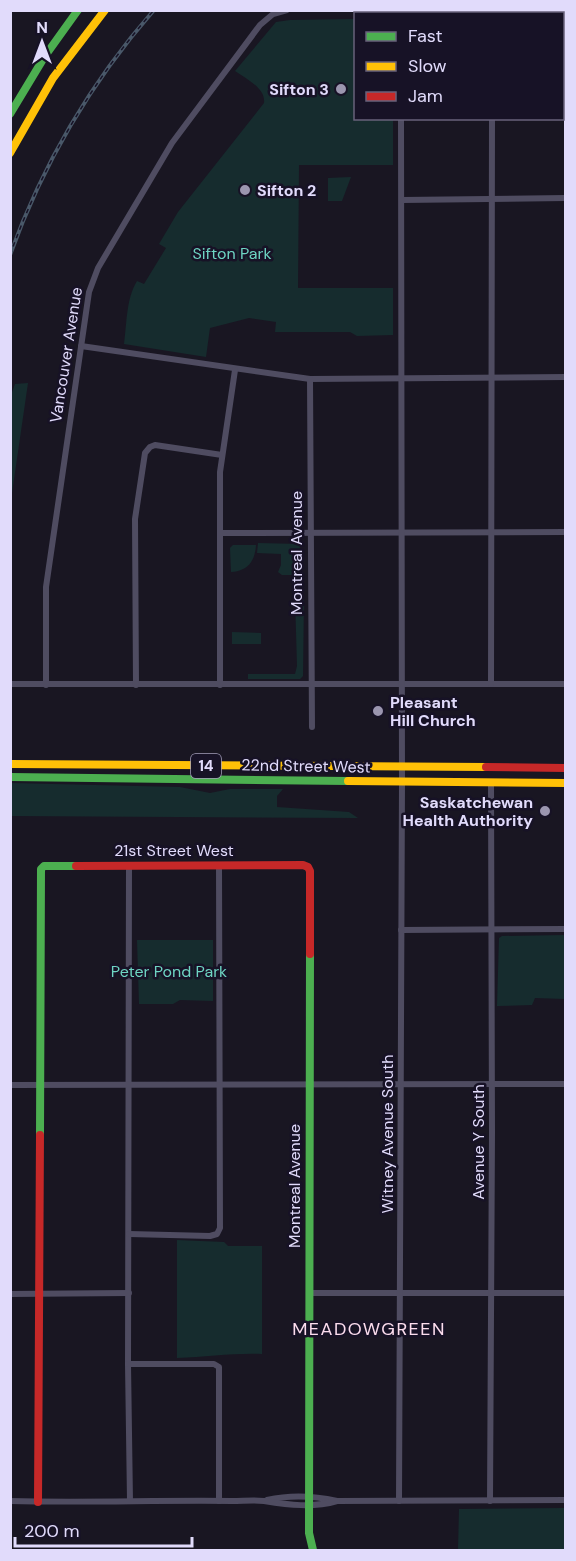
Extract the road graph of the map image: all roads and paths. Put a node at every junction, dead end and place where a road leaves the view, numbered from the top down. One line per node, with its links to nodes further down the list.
1 (78, 10): 7 (main road)
2 (105, 10): 10 (main road)
3 (287, 10): 14 (street, Vancouver Avenue)
4 (467, 10): 6 (street)
5 (560, 10): 6 (street)
6 (491, 12)
7 (10, 114)
8 (401, 120): 13 (street, Witney Avenue South)
9 (492, 120): 11 (street)
10 (10, 153)
11 (492, 198): 12 (street); 13 (street); 16 (street)
12 (566, 198)
13 (402, 200): 18 (street, Witney Avenue South)
14 (81, 346): 15 (street); 30 (street, Vancouver Avenue)
15 (235, 370): 19 (street); 20 (street)
16 (491, 376): 17 (street); 18 (street); 21 (street)
17 (566, 377)
18 (402, 378): 19 (street); 23 (street, Witney Avenue South)
19 (310, 379): 22 (street, Montreal Avenue)
20 (222, 455): 25 (street); 31 (street)
21 (491, 531): 23 (street); 24 (street); 28 (street)
22 (310, 532): 23 (street); 25 (street); 32 (street, Montreal Avenue)
23 (401, 532): 27 (street, Witney Avenue South)
24 (566, 532)
25 (221, 533): 33 (street)
26 (10, 684): 30 (street)
27 (401, 684): 28 (street); 32 (street); 36 (street, Witney Avenue South)
28 (491, 684): 29 (street)
29 (566, 684)
30 (46, 685): 31 (street)
31 (136, 685): 33 (street)
32 (312, 685): 33 (street); 34 (street, Montreal Avenue)
33 (220, 686)
34 (312, 727)
35 (10, 764): 36 (main road, 22nd Street West / 14)
36 (402, 768): 37 (main road, 22nd Street West / 14); 39 (street, Witney Avenue South)
37 (566, 768)
38 (10, 777): 39 (main road, 22nd Street West)
39 (402, 782): 40 (main road, 22nd Street West); 47 (street, Witney Avenue South)
40 (491, 783): 41 (main road, 22nd Street West); 45 (street, Avenue Y South)
41 (566, 783)
42 (129, 865): 43 (main road, 21st Street West); 52 (main road, 21st Street West); 55 (street)
43 (219, 865): 44 (main road, 21st Street West); 53 (street)
44 (308, 867): 54 (main road, Montreal Avenue)
45 (491, 929): 46 (street); 47 (street); 49 (street, Avenue Y South)
46 (566, 929)
47 (401, 930): 48 (street, Witney Avenue South)
48 (400, 1084): 49 (street); 54 (street); 60 (street, Witney Avenue South)
49 (491, 1084): 50 (street); 61 (street, Avenue Y South)
50 (566, 1084)
51 (10, 1085): 52 (street)
52 (38, 1085): 55 (street); 57 (main road)
53 (219, 1085): 54 (street); 55 (street); 56 (street)
54 (309, 1085): 59 (main road, Montreal Avenue)
55 (130, 1086): 56 (street)
56 (129, 1234): 58 (street)
57 (38, 1293): 58 (street); 63 (street); 71 (main road)
58 (129, 1293): 64 (street)
59 (309, 1293): 60 (street); 72 (main road, Montreal Avenue)
60 (400, 1293): 61 (street); 68 (street, Witney Avenue South)
61 (491, 1293): 62 (street); 69 (street, Avenue Y South)
62 (566, 1293)
63 (10, 1294)
64 (128, 1364): 66 (street); 67 (street)
65 (566, 1500): 69 (street)
66 (130, 1501): 67 (street); 71 (street)
67 (219, 1501): 72 (street)
68 (399, 1501): 69 (street); 72 (street)
69 (490, 1501)
70 (10, 1502): 71 (street)
71 (38, 1502)
72 (309, 1502): 73 (main road, Montreal Avenue)
73 (313, 1551)

